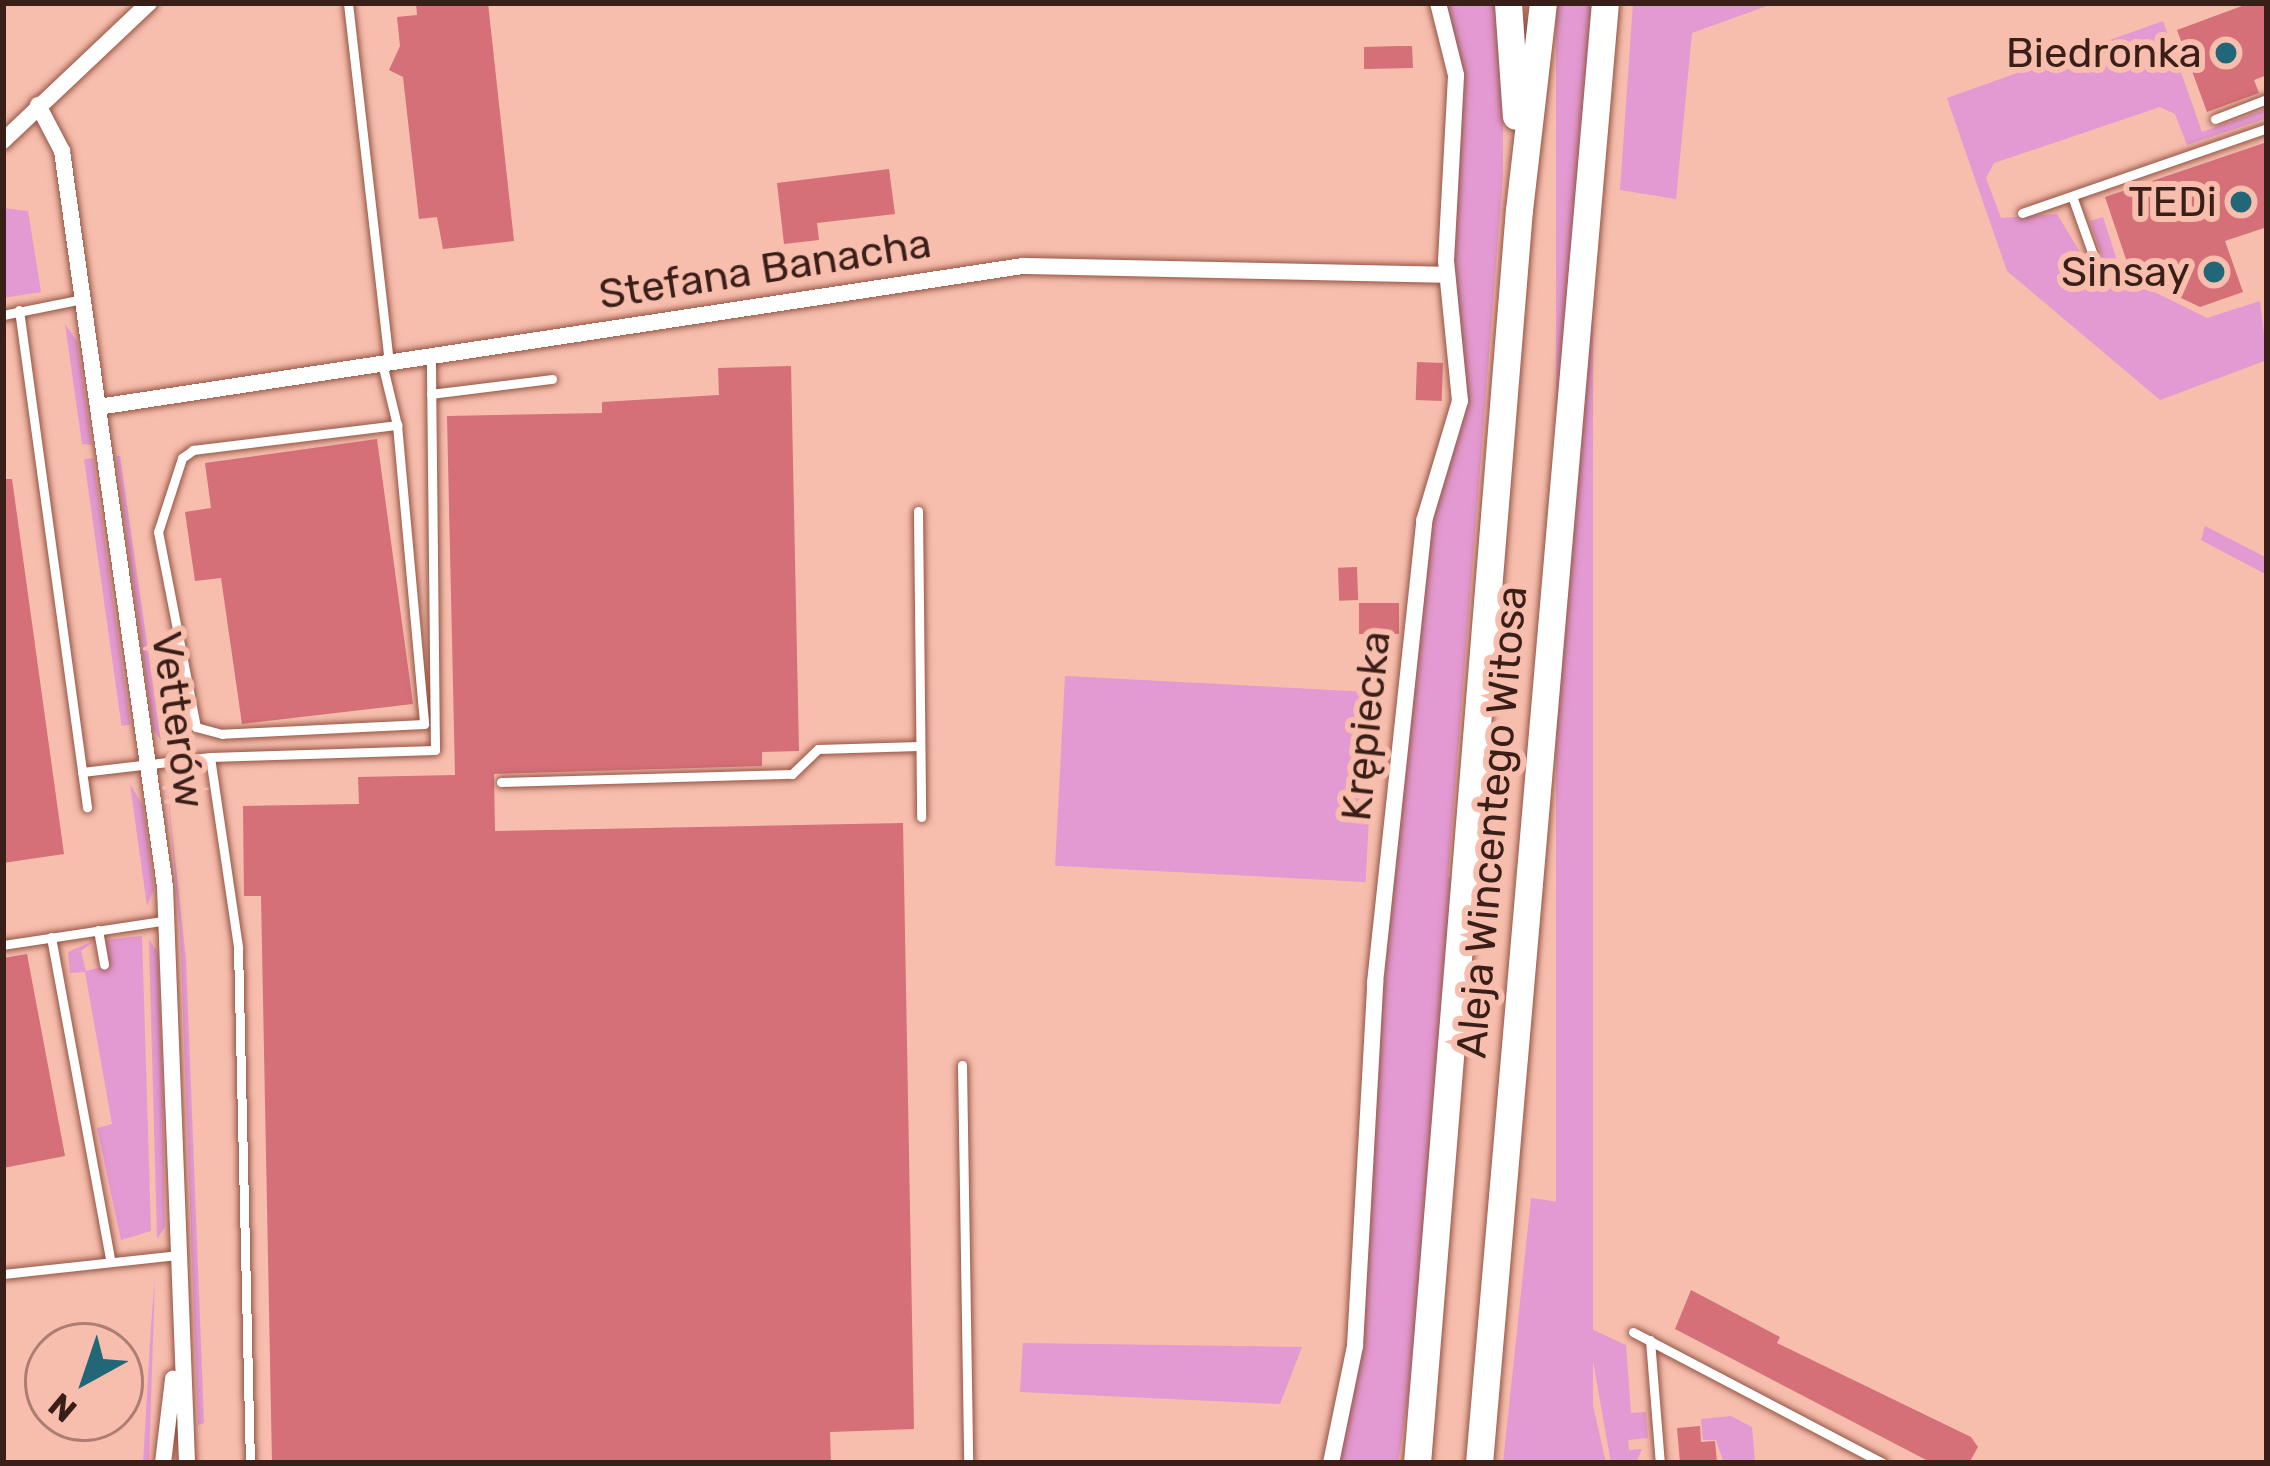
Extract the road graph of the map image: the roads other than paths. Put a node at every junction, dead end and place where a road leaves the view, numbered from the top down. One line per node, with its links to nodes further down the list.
1 (149, 3): 8 (street)
2 (348, 3): 21 (lane)
3 (1438, 3): 16 (street, Krępiecka)
4 (1508, 3): 13 (main road)
5 (1543, 3): 13 (main road)
6 (1605, 3): 52 (main road, Aleja Wincentego Witosa)
7 (2267, 99): 9 (lane)
8 (38, 105): 11 (street); 17 (street, Vetterów)
9 (2216, 118)
10 (2267, 128): 12 (lane)
11 (3, 141)
12 (2072, 196): 14 (lane); 15 (lane)
13 (1519, 210): 51 (main road, Aleja Wincentego Witosa)
14 (2022, 213)
15 (2093, 255)
16 (1447, 275): 20 (street, Stefana Banacha); 50 (street, Krępiecka)
17 (83, 299): 18 (lane); 24 (street, Vetterów)
18 (19, 310): 19 (lane); 30 (lane)
19 (3, 315)
20 (430, 356): 21 (street, Stefana Banacha); 23 (lane)
21 (386, 363): 24 (street, Stefana Banacha); 25 (lane)
22 (552, 380): 23 (lane)
23 (431, 394): 28 (lane)
24 (98, 406): 29 (street, Vetterów)
25 (398, 425): 25 (lane)
26 (918, 511): 27 (lane)
27 (919, 746): 31 (lane); 33 (lane)
28 (210, 757): 29 (lane); 48 (lane)
29 (148, 764): 30 (lane); 34 (street, Vetterów)
30 (82, 772): 32 (lane)
31 (501, 782)
32 (87, 807)
33 (921, 817)
34 (168, 920): 35 (lane); 40 (street, Vetterów)
35 (98, 930): 36 (lane); 38 (lane)
36 (51, 937): 37 (lane); 41 (lane)
37 (3, 945)
38 (104, 964)
39 (962, 1065): 49 (lane)
40 (177, 1256): 41 (lane); 45 (street, Vetterów)
41 (110, 1260): 42 (lane)
42 (3, 1274)
43 (1634, 1331): 44 (lane)
44 (1650, 1340): 53 (lane); 54 (lane)
45 (177, 1354): 46 (street, Vetterów); 47 (street, Vetterów)
46 (164, 1463)
47 (187, 1463)
48 (250, 1463)
49 (968, 1463)
50 (1331, 1463)
51 (1417, 1463)
52 (1479, 1463)
53 (1660, 1463)
54 (1882, 1463)

